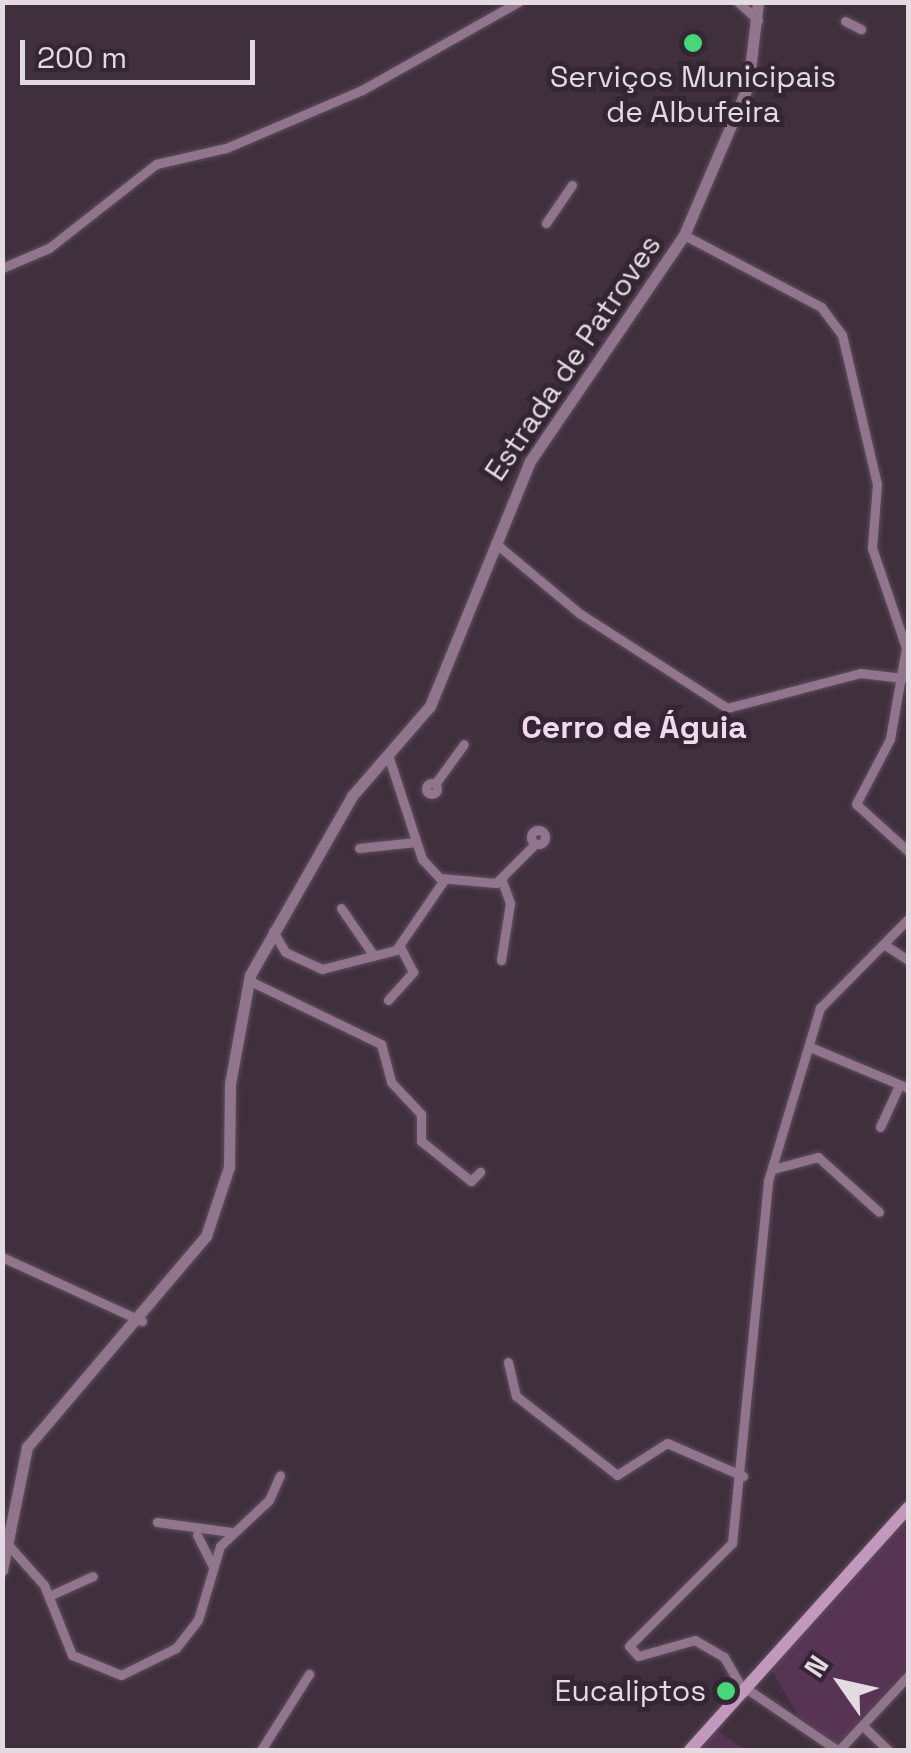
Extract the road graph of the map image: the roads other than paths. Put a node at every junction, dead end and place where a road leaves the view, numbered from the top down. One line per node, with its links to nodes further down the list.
1 (518, 2): 10 (street)
2 (757, 2): 3 (street); 5 (street, Estrada de Patroves)
3 (741, 5): 5 (street)
4 (845, 21): 6 (street)
5 (759, 22): 9 (street, Estrada de Patroves)
6 (862, 29)
7 (572, 185): 8 (street)
8 (546, 223)
9 (684, 235): 11 (street, Estrada de Patroves); 12 (street)
10 (2, 268)
11 (493, 541): 13 (street); 15 (street, Estrada de Patroves)
12 (907, 662): 13 (street)
13 (903, 678): 21 (street)
14 (464, 744): 18 (street)
15 (390, 758): 16 (street, Estrada de Patroves); 17 (street)
16 (371, 775): 17 (street); 27 (street, Estrada de Patroves)
17 (391, 777): 18 (street)
18 (406, 800): 19 (street)
19 (416, 842): 22 (street); 23 (street)
20 (536, 844): 24 (street)
21 (908, 851)
22 (363, 856)
23 (444, 880): 24 (street); 29 (street)
24 (502, 880): 33 (street)
25 (342, 908): 32 (street)
26 (908, 919): 28 (street)
27 (273, 932): 30 (street); 31 (street, Estrada de Patroves)
28 (885, 945): 34 (street); 37 (street)
29 (400, 948): 32 (street); 36 (street)
30 (285, 952): 31 (street); 32 (street)
31 (260, 955): 35 (street, Estrada de Patroves)
32 (374, 956)
33 (501, 960)
34 (908, 960)
35 (248, 980): 41 (street); 45 (street, Estrada de Patroves)
36 (388, 1000)
37 (810, 1047): 38 (street); 40 (street)
38 (903, 1089): 39 (street)
39 (880, 1128)
40 (773, 1169): 42 (street); 49 (street)
41 (480, 1172)
42 (879, 1212)
43 (2, 1257): 44 (street)
44 (127, 1318): 45 (street); 46 (street)
45 (142, 1322): 46 (street, Estrada de Patroves)
46 (131, 1333): 54 (street, Estrada de Patroves)
47 (508, 1362): 49 (street)
48 (280, 1475): 52 (street)
49 (743, 1476): 61 (street)
50 (908, 1508): 61 (main road)
51 (156, 1522): 53 (street)
52 (231, 1532): 53 (street); 55 (street)
53 (195, 1534): 55 (street)
54 (8, 1541): 56 (street, Estrada de Patroves); 58 (street)
55 (212, 1565): 58 (street)
56 (2, 1570)
57 (93, 1576): 58 (street)
58 (48, 1596)
59 (309, 1674): 63 (street)
60 (908, 1676): 62 (street)
61 (745, 1690): 64 (main road); 65 (street)
62 (863, 1726): 65 (street); 66 (street)
63 (262, 1750)
64 (690, 1750)
65 (838, 1750)
66 (888, 1750)

